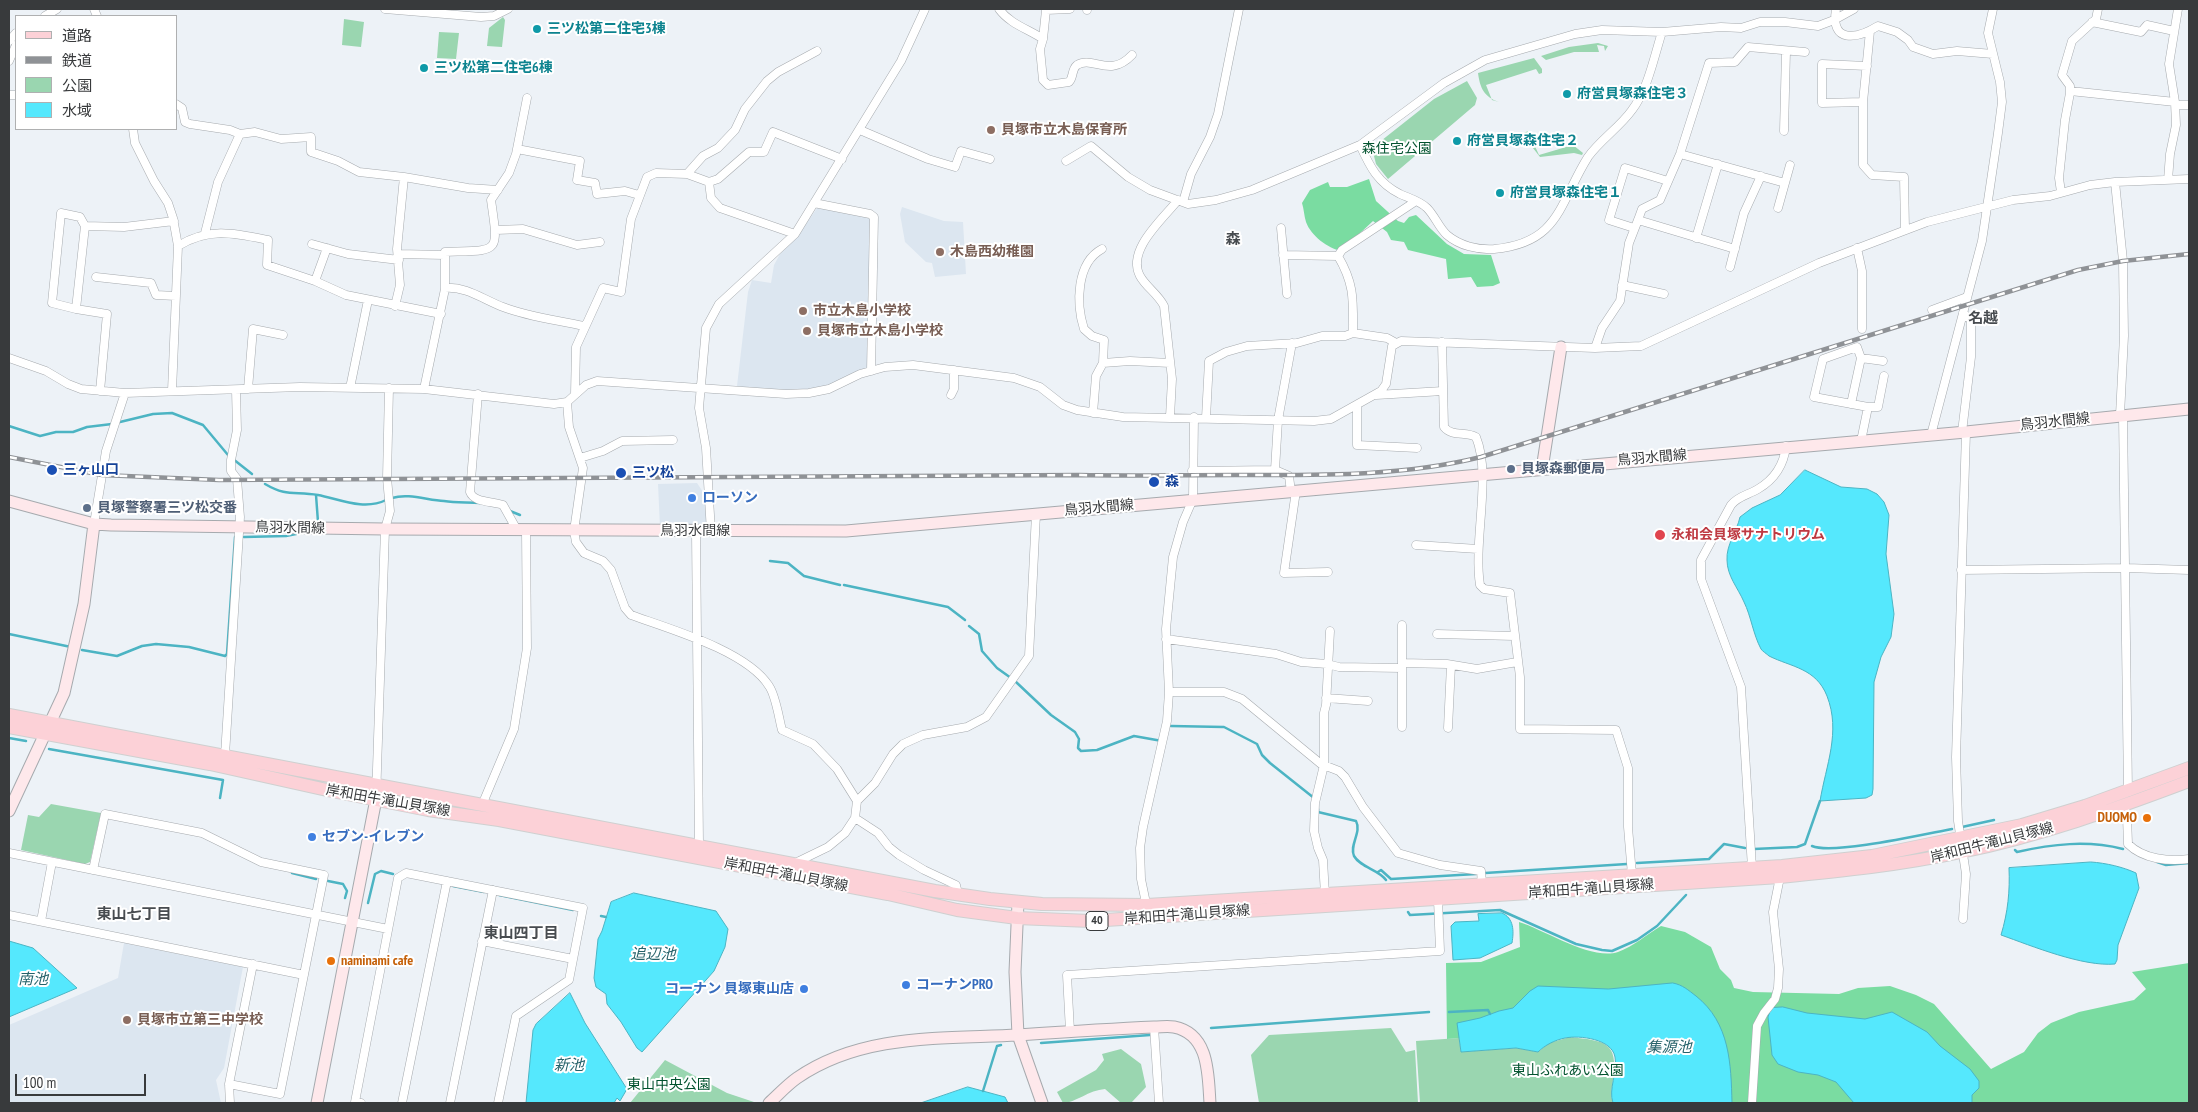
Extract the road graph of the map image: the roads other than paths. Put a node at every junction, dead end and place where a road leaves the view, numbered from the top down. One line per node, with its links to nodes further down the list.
1 (385, 9): 2 (street)
2 (508, 9)
3 (925, 9): 33 (street)
4 (999, 9): 17 (street)
5 (1070, 9): 17 (street)
6 (1239, 9): 56 (street)
7 (1836, 9): 12 (street)
8 (1854, 9): 12 (street)
9 (1993, 9): 22 (street)
10 (2098, 9): 13 (street)
11 (2178, 9): 15 (street)
12 (1834, 20): 14 (street); 16 (street)
13 (2092, 22): 15 (street); 26 (street)
14 (1870, 31): 22 (street); 25 (street)
15 (2174, 31): 29 (street)
16 (1662, 32): 36 (street); 57 (street)
17 (1043, 39): 23 (street)
18 (15, 47): 24 (street)
19 (817, 51): 44 (street)
20 (1786, 51): 21 (street); 34 (street); 38 (street)
21 (1805, 52)
22 (1994, 54): 60 (street)
23 (1132, 55)
24 (9, 62)
25 (1867, 66): 28 (street); 28 (street)
26 (2070, 91): 29 (street); 54 (street)
27 (526, 98): 37 (street)
28 (1863, 102): 67 (street)
29 (2175, 103): 31 (street); 48 (street)
30 (178, 105): 35 (street)
31 (2189, 105)
32 (133, 130): 62 (street)
33 (860, 130): 39 (street); 40 (street)
34 (1784, 131)
35 (240, 134): 46 (street); 68 (street)
36 (1360, 145): 56 (street); 57 (street)
37 (517, 149): 53 (street); 55 (street)
38 (1680, 154): 42 (street); 49 (street)
39 (842, 159): 50 (street); 58 (street)
40 (990, 159)
41 (1066, 161): 56 (street)
42 (1718, 164): 45 (street); 70 (street)
43 (1790, 165): 52 (street)
44 (687, 174): 50 (street); 55 (street)
45 (1761, 176): 52 (street); 77 (street)
46 (404, 177): 53 (street); 81 (street)
47 (2189, 179): 48 (street)
48 (2168, 180): 51 (street)
49 (1668, 181): 61 (street); 65 (street)
50 (709, 182): 69 (street)
51 (2115, 182): 54 (street); 134 (street)
52 (1785, 183): 59 (street)
53 (498, 190): 66 (street)
54 (2061, 192): 60 (street)
55 (639, 195): 97 (street)
56 (1180, 201): 110 (street)
57 (1416, 201): 80 (street)
58 (814, 204): 69 (street); 112 (street)
59 (1778, 208)
60 (1986, 208): 67 (street); 90 (street)
61 (1638, 220): 65 (street); 70 (street)
62 (174, 221): 63 (street); 73 (street)
63 (85, 226): 93 (street); 93 (street)
64 (1281, 228): 79 (street)
65 (1634, 228): 85 (street)
66 (496, 230): 71 (street); 78 (street)
67 (1906, 230): 75 (street)
68 (205, 233): 73 (street); 84 (street)
69 (795, 234): 116 (street)
70 (1696, 238): 77 (street)
71 (600, 242)
72 (312, 244): 74 (street)
73 (178, 246): 89 (street)
74 (327, 248): 81 (street); 84 (street)
75 (1857, 248): 98 (street); 105 (street)
76 (1102, 249): 109 (street)
77 (1735, 249): 82 (street)
78 (445, 255): 81 (street); 86 (street)
79 (1283, 255): 80 (street); 87 (street)
80 (1338, 256): 99 (street)
81 (398, 257): 92 (street)
82 (1730, 267)
83 (96, 277): 89 (street)
84 (315, 281): 91 (street)
85 (1622, 285): 88 (street); 105 (street)
86 (445, 288): 96 (street); 97 (street)
87 (1287, 294)
88 (1664, 294)
89 (176, 296): 121 (street)
90 (1967, 297): 94 (street); 95 (street)
91 (368, 300): 92 (street); 114 (street)
92 (395, 306): 96 (street)
93 (76, 309): 119 (street)
94 (1932, 310)
95 (1963, 313): 139 (street); 140 (street)
96 (441, 314): 118 (street)
97 (584, 326): 125 (street)
98 (1862, 329)
99 (1353, 333): 102 (street); 103 (street)
100 (283, 335): 117 (street)
101 (1442, 342): 102 (street); 104 (street); 122 (street)
102 (1396, 343): 127 (street)
103 (1292, 344): 137 (street); 138 (street)
104 (1561, 347): 105 (street); 146 (street)
105 (1595, 348)
106 (9, 358): 119 (street)
107 (1861, 358): 108 (street); 129 (street); 129 (street)
108 (1883, 361)
109 (1103, 363): 110 (street); 133 (street)
110 (1170, 363): 135 (street)
111 (954, 370): 112 (street); 126 (street); 133 (street)
112 (871, 371): 116 (street)
113 (1884, 376): 131 (street)
114 (350, 388): 115 (street); 117 (street)
115 (389, 388): 118 (street); 156 (street)
116 (701, 388): 125 (street); 160 (street)
117 (248, 389): 120 (street)
118 (424, 389): 124 (street)
119 (100, 390): 123 (street)
120 (236, 390): 121 (street); 155 (street)
121 (172, 391): 123 (street)
122 (1443, 392): 127 (street); 149 (street)
123 (125, 393): 154 (street)
124 (478, 394): 128 (street); 157 (street)
125 (575, 394): 128 (street)
126 (951, 395)
127 (1376, 395): 130 (street)
128 (567, 402): 145 (street)
129 (1851, 404): 131 (street)
130 (1357, 405): 138 (street); 144 (street)
131 (1868, 407): 142 (street)
132 (2189, 409): 134 (street, 鳥羽水間線)
133 (1093, 413): 135 (street)
134 (2121, 415): 139 (street, 鳥羽水間線); 163 (street)
135 (1170, 417): 136 (street)
136 (1194, 417): 137 (street); 147 (street)
137 (1206, 418): 138 (street)
138 (1278, 420): 148 (street)
139 (1964, 432): 140 (street, 鳥羽水間線); 164 (street)
140 (1931, 435): 142 (street, 鳥羽水間線)
141 (673, 440): 145 (street)
142 (1861, 441): 143 (street, 鳥羽水間線)
143 (1786, 446): 146 (street, 鳥羽水間線); 204 (street)
144 (1417, 448)
145 (580, 458): 158 (street)
146 (1542, 469): 149 (street, 鳥羽水間線)
147 (1192, 470): 148 (street); 151 (street)
148 (1275, 470): 150 (street)
149 (1482, 474): 150 (street, 鳥羽水間線); 162 (street)
150 (1294, 491): 151 (street, 鳥羽水間線); 166 (street)
151 (1193, 499): 153 (street, 鳥羽水間線); 171 (street)
152 (9, 501): 154 (street, 鳥羽水間線)
153 (1036, 514): 160 (street, 鳥羽水間線); 192 (street)
154 (94, 524): 155 (street, 鳥羽水間線); 183 (street)
155 (239, 527): 156 (street, 鳥羽水間線); 185 (street)
156 (385, 529): 157 (street, 鳥羽水間線); 189 (street)
157 (522, 530): 158 (street, 鳥羽水間線); 193 (street)
158 (574, 531): 159 (street, 鳥羽水間線); 172 (street)
159 (696, 532): 160 (street, 鳥羽水間線); 172 (street)
160 (712, 532)
161 (1416, 545): 162 (street)
162 (1478, 549): 170 (street)
163 (2126, 568): 164 (street); 165 (street); 190 (street)
164 (1961, 570): 197 (street)
165 (2189, 570)
166 (1328, 572)
167 (1402, 625): 176 (street)
168 (1330, 631): 174 (street)
169 (1438, 634): 170 (street)
170 (1514, 636): 173 (street)
171 (1166, 639): 174 (street); 177 (street)
172 (697, 640): 192 (street); 198 (street)
173 (1517, 662): 175 (street); 206 (street)
174 (1327, 664): 176 (street); 178 (street)
175 (1451, 665): 176 (street); 184 (street)
176 (1402, 666): 182 (street)
177 (1169, 692): 186 (street); 215 (street)
178 (1326, 698): 179 (street); 186 (street)
179 (1368, 701)
180 (9, 715): 183 (main road, 岸和田牛滝山貝塚線 / 40)
181 (9, 727): 183 (main road, 岸和田牛滝山貝塚線 / 40)
182 (1402, 727)
183 (49, 728): 185 (main road, 岸和田牛滝山貝塚線 / 40); 191 (main road, 岸和田牛滝山貝塚線 / 40); 195 (street)
184 (1448, 728)
185 (225, 755): 189 (main road, 岸和田牛滝山貝塚線 / 40)
186 (1324, 765): 209 (street); 212 (street)
187 (2189, 768): 190 (main road, 岸和田牛滝山貝塚線 / 40)
188 (2189, 781): 194 (main road, 岸和田牛滝山貝塚線 / 40)
189 (376, 785): 191 (street); 193 (main road, 岸和田牛滝山貝塚線 / 40)
190 (2128, 792): 197 (main road, 岸和田牛滝山貝塚線 / 40)
191 (376, 799): 218 (main road, 岸和田牛滝山貝塚線 / 40); 222 (street)
192 (857, 801): 196 (street)
193 (482, 805): 198 (main road, 岸和田牛滝山貝塚線 / 40)
194 (2124, 805): 199 (main road, 岸和田牛滝山貝塚線 / 40); 201 (street)
195 (9, 811)
196 (855, 818): 203 (street); 211 (street)
197 (1961, 838): 199 (street); 204 (main road, 岸和田牛滝山貝塚線 / 40)
198 (699, 845): 203 (main road, 岸和田牛滝山貝塚線 / 40)
199 (1962, 852): 207 (main road, 岸和田牛滝山貝塚線 / 40); 220 (street)
200 (9, 853): 202 (street)
201 (2189, 859)
202 (52, 862): 205 (street); 221 (street)
203 (794, 863): 211 (main road, 岸和田牛滝山貝塚線 / 40)
204 (1752, 868): 206 (main road, 岸和田牛滝山貝塚線 / 40)
205 (93, 870): 217 (street); 217 (street)
206 (1632, 875): 209 (main road, 岸和田牛滝山貝塚線 / 40)
207 (1780, 877): 213 (main road, 岸和田牛滝山貝塚線 / 40); 242 (street)
208 (446, 881): 210 (street); 223 (street); 235 (street)
209 (1482, 885): 212 (main road, 岸和田牛滝山貝塚線 / 40)
210 (493, 890): 224 (street); 225 (street)
211 (958, 894): 214 (main road, 岸和田牛滝山貝塚線 / 40)
212 (1325, 895): 215 (main road, 岸和田牛滝山貝塚線 / 40)
213 (1438, 899): 219 (main road, 岸和田牛滝山貝塚線 / 40); 229 (street)
214 (1018, 902): 215 (main road, 岸和田牛滝山貝塚線 / 40); 218 (street)
215 (1147, 905): 219 (street)
216 (9, 915): 221 (street)
217 (316, 915): 222 (street); 227 (street)
218 (1017, 918): 219 (main road, 岸和田牛滝山貝塚線 / 40); 230 (street)
219 (1150, 918)
220 (1963, 920)
221 (40, 921): 226 (street)
222 (352, 922): 223 (street); 233 (street)
223 (388, 929): 234 (street)
224 (482, 941): 225 (street); 236 (street)
225 (573, 959): 237 (street)
226 (253, 964): 227 (street); 231 (street)
227 (304, 974): 231 (street)
228 (1154, 1027): 229 (street); 240 (street); 241 (street)
229 (1070, 1031): 230 (street)
230 (1018, 1035): 238 (street); 239 (street)
231 (229, 1084): 232 (street)
232 (230, 1103)
233 (317, 1103)
234 (361, 1103)
235 (402, 1103)
236 (450, 1103)
237 (498, 1103)
238 (769, 1103)
239 (1042, 1103)
240 (1158, 1103)
241 (1210, 1103)
242 (1752, 1103)

